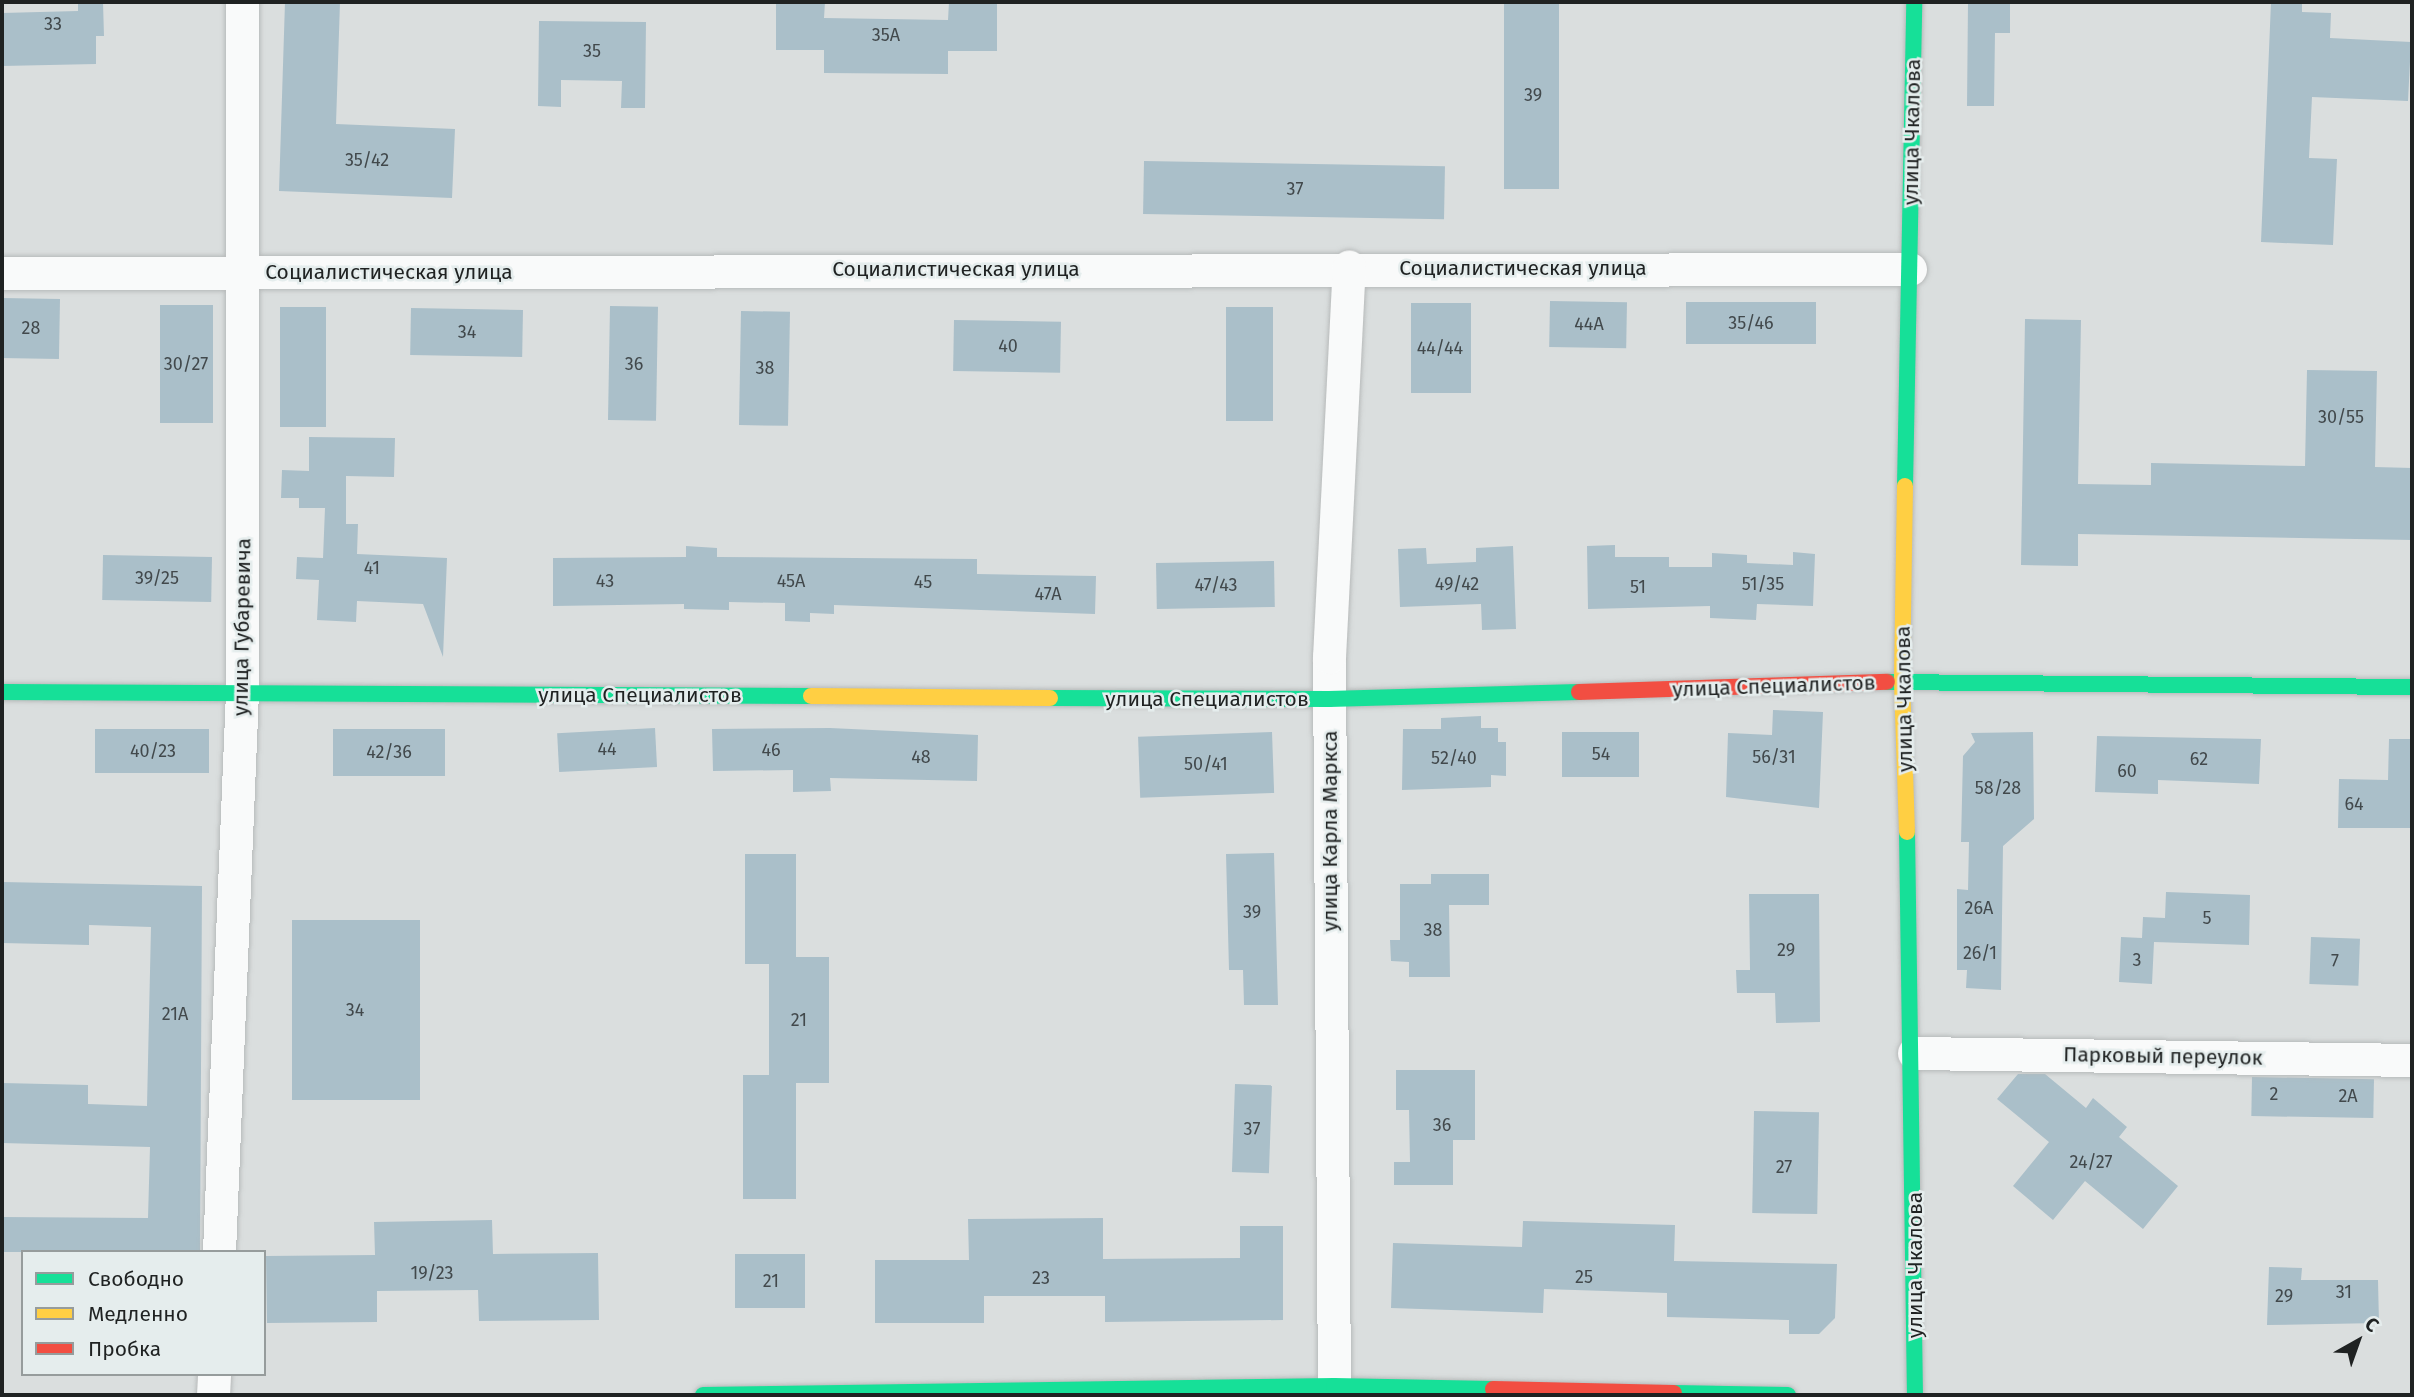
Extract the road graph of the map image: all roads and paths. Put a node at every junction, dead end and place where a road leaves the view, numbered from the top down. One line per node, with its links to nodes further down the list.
1 (242, 2): 6 (street, улица Губаревича)
2 (1914, 2): 4 (street, улица Чкалова)
3 (1349, 267): 4 (street, Социалистическая улица); 6 (street, Социалистическая улица); 11 (street, улица Карла Маркса)
4 (1910, 269): 7 (street, улица Чкалова)
5 (2, 273): 6 (street, Социалистическая улица)
6 (243, 273): 10 (street, улица Губаревича)
7 (1902, 682): 8 (street, улица Специалистов); 11 (street, улица Специалистов); 12 (street, улица Чкалова)
8 (2412, 687)
9 (2, 692): 10 (street, улица Специалистов)
10 (242, 692): 11 (street, улица Специалистов); 14 (street, улица Губаревича)
11 (1329, 699): 16 (street, улица Карла Маркса)
12 (1914, 1053): 13 (street, Парковый переулок); 20 (street, улица Чкалова)
13 (2412, 1060)
14 (219, 1250)
15 (214, 1376): 17 (street)
16 (1334, 1390): 18 (street); 19 (street)
17 (213, 1395)
18 (703, 1395)
19 (1788, 1395)
20 (1915, 1395)

